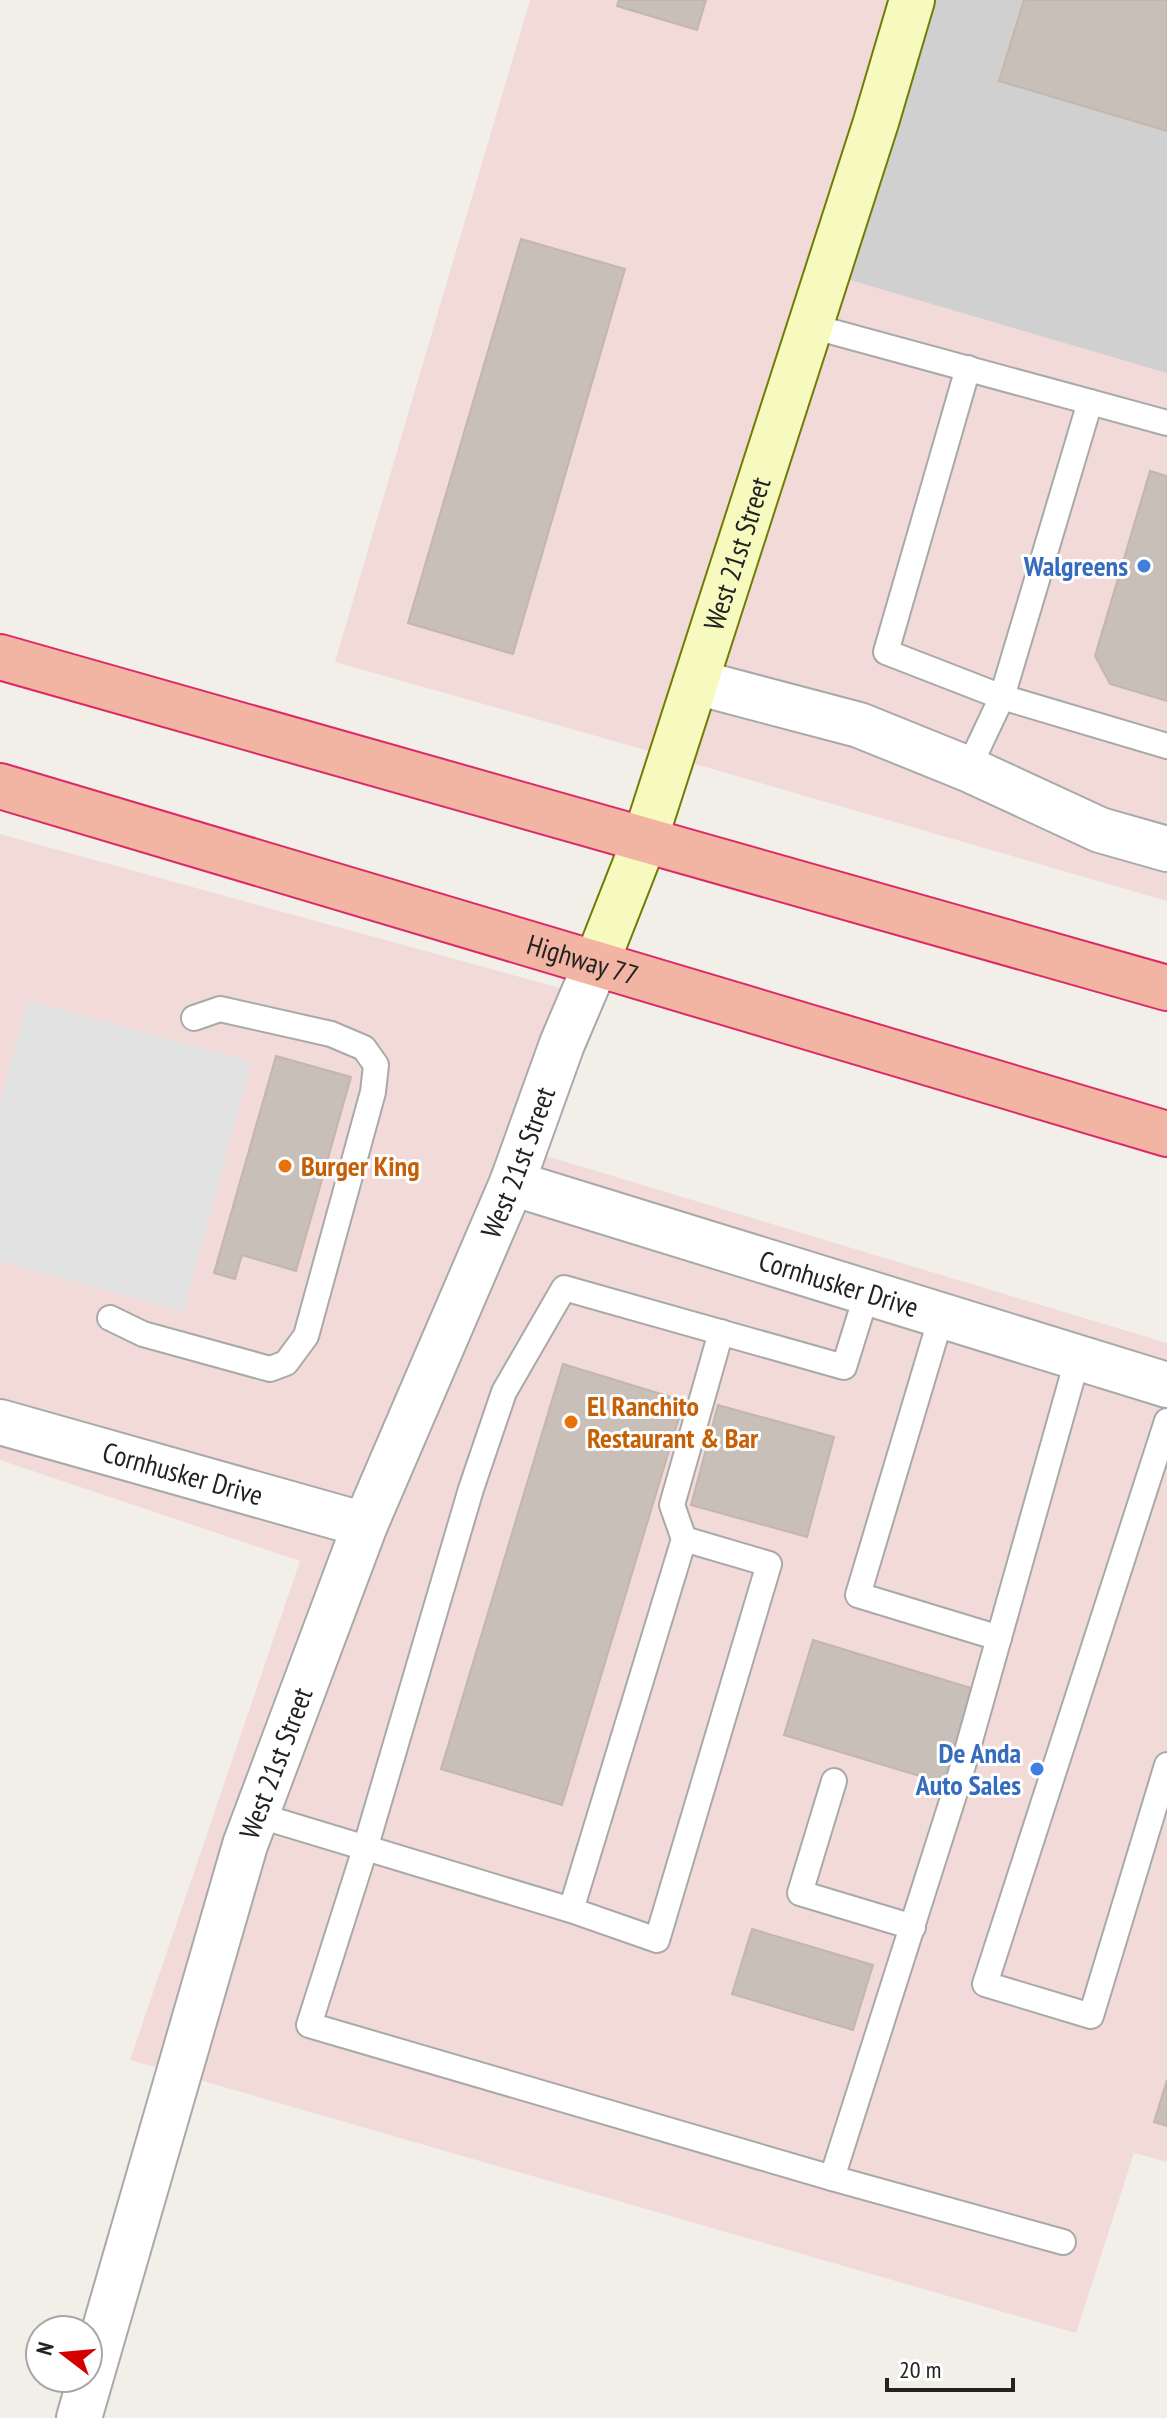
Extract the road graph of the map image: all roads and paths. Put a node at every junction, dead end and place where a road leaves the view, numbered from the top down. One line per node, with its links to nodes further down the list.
1 (912, 0): 2 (main road, West 21st Street)
2 (811, 326): 3 (lane); 7 (main road, West 21st Street)
3 (968, 368): 4 (lane); 8 (lane)
4 (1090, 402): 5 (lane); 8 (lane)
5 (1167, 423)
6 (0, 657): 12 (highway)
7 (696, 682): 10 (street); 12 (main road, West 21st Street)
8 (1002, 697): 9 (lane); 10 (lane)
9 (1167, 746)
10 (968, 769): 13 (street)
11 (0, 786): 14 (highway, Highway 77)
12 (644, 842): 14 (main road, West 21st Street); 15 (highway)
13 (1167, 849)
14 (596, 964): 17 (highway, Highway 77); 18 (street, West 21st Street)
15 (1167, 988)
16 (194, 1018): 21 (lane)
17 (1167, 1134)
18 (512, 1183): 19 (street, Cornhusker Drive); 27 (street, West 21st Street)
19 (867, 1293): 20 (street, Cornhusker Drive); 22 (lane)
20 (942, 1314): 23 (street, Cornhusker Drive); 29 (lane)
21 (110, 1318)
22 (721, 1332): 28 (lane); 33 (lane)
23 (1078, 1357): 24 (street, Cornhusker Drive); 29 (lane)
24 (1167, 1385)
25 (1167, 1421): 30 (lane)
26 (0, 1422): 27 (street, Cornhusker Drive)
27 (365, 1525): 32 (street, West 21st Street)
28 (684, 1539): 34 (lane); 34 (lane)
29 (999, 1638): 35 (lane)
30 (1167, 1765)
31 (834, 1781): 35 (lane)
32 (257, 1815): 33 (lane); 38 (street, West 21st Street)
33 (365, 1849): 34 (lane); 36 (lane)
34 (571, 1910)
35 (913, 1927): 36 (lane)
36 (832, 2178): 37 (lane)
37 (1063, 2242)
38 (79, 2418)

